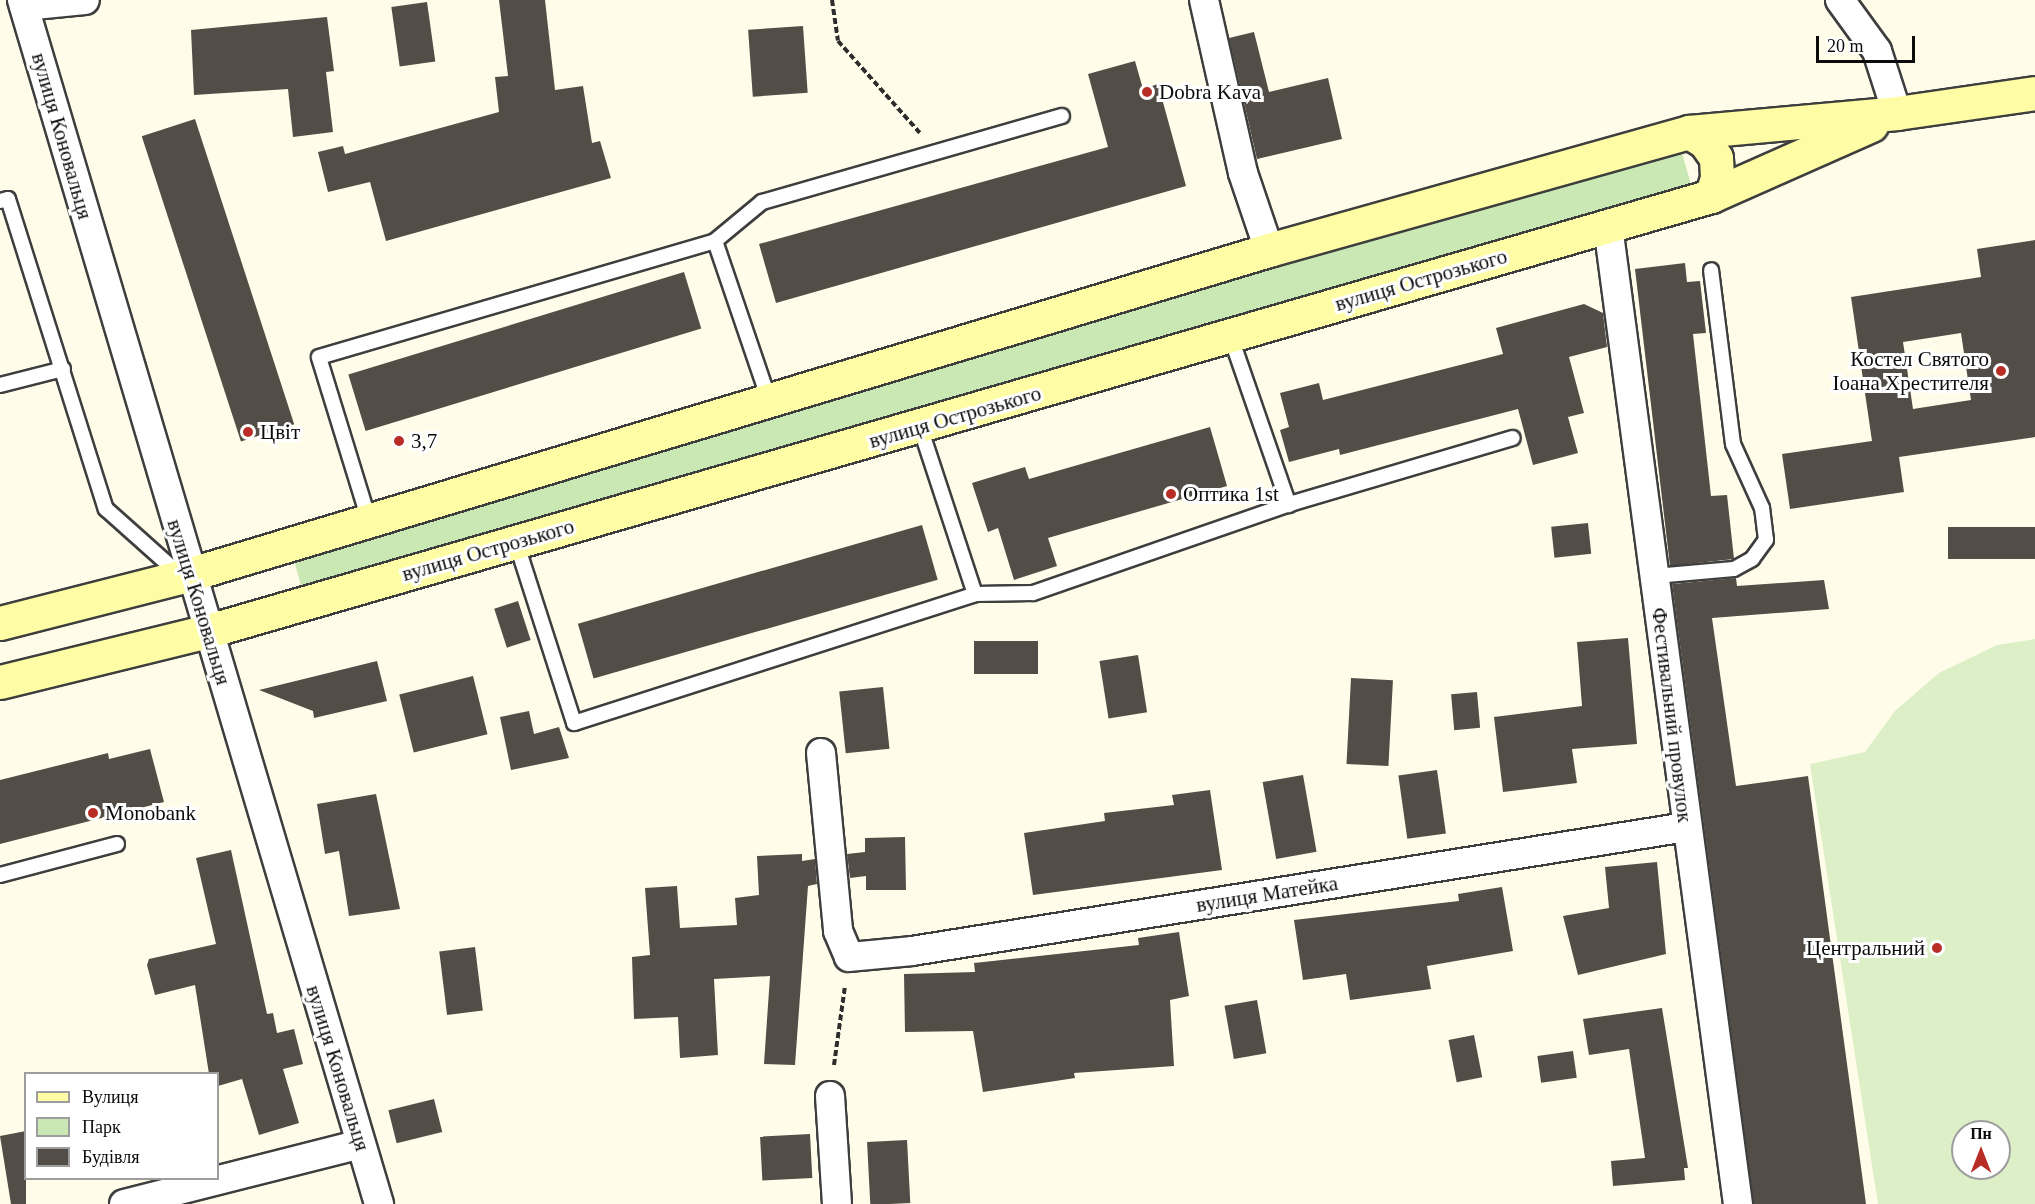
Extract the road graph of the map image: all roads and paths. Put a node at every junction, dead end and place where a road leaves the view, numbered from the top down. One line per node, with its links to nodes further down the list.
1 (85, 0): 5 (street)
2 (832, 0): 10 (path)
3 (1204, 0): 15 (street)
4 (1840, 0): 7 (street)
5 (23, 3): 26 (street, вулиця Коновальця)
6 (2035, 93): 7 (main road, вулиця Острозького)
7 (1897, 113): 9 (main road, вулиця Острозького); 11 (main road, вулиця Острозького)
8 (1062, 116): 10 (lane)
9 (1689, 132): 11 (main road); 15 (main road, вулиця Острозького)
10 (937, 152): 14 (lane)
11 (1711, 196): 13 (main road, вулиця Острозького)
12 (0, 201): 18 (lane)
13 (1608, 226): 17 (main road, вулиця Острозького); 27 (street, Фестивальний провулок)
14 (715, 240): 20 (lane); 24 (lane)
15 (1269, 250): 20 (main road, вулиця Острозького)
16 (1711, 270): 27 (lane)
17 (1230, 335): 21 (main road, вулиця Острозького); 23 (lane)
18 (63, 369): 19 (lane); 26 (lane)
19 (0, 385)
20 (769, 400): 24 (main road, вулиця Острозького)
21 (921, 427): 25 (main road, вулиця Острозького); 28 (lane)
22 (1513, 438): 23 (lane)
23 (1289, 505): 28 (lane)
24 (369, 520): 26 (main road, вулиця Острозького)
25 (516, 542): 28 (lane); 30 (main road, вулиця Острозького)
26 (186, 575): 29 (main road, вулиця Острозького); 30 (street, вулиця Коновальця)
27 (1655, 576): 33 (street, Фестивальний провулок)
28 (975, 594)
29 (0, 623)
30 (208, 631): 31 (main road, вулиця Острозького); 38 (street, вулиця Коновальця)
31 (0, 682)
32 (821, 753): 36 (street)
33 (1686, 826): 36 (street, вулиця Матейка); 44 (street, Фестивальний провулок)
34 (117, 844): 35 (lane)
35 (0, 875)
36 (849, 957): 37 (path)
37 (830, 1096): 43 (street)
38 (361, 1144): 40 (street); 42 (street, вулиця Коновальця)
39 (219, 1180): 41 (street)
40 (219, 1180)
41 (124, 1204)
42 (379, 1204)
43 (837, 1204)
44 (1738, 1204)

